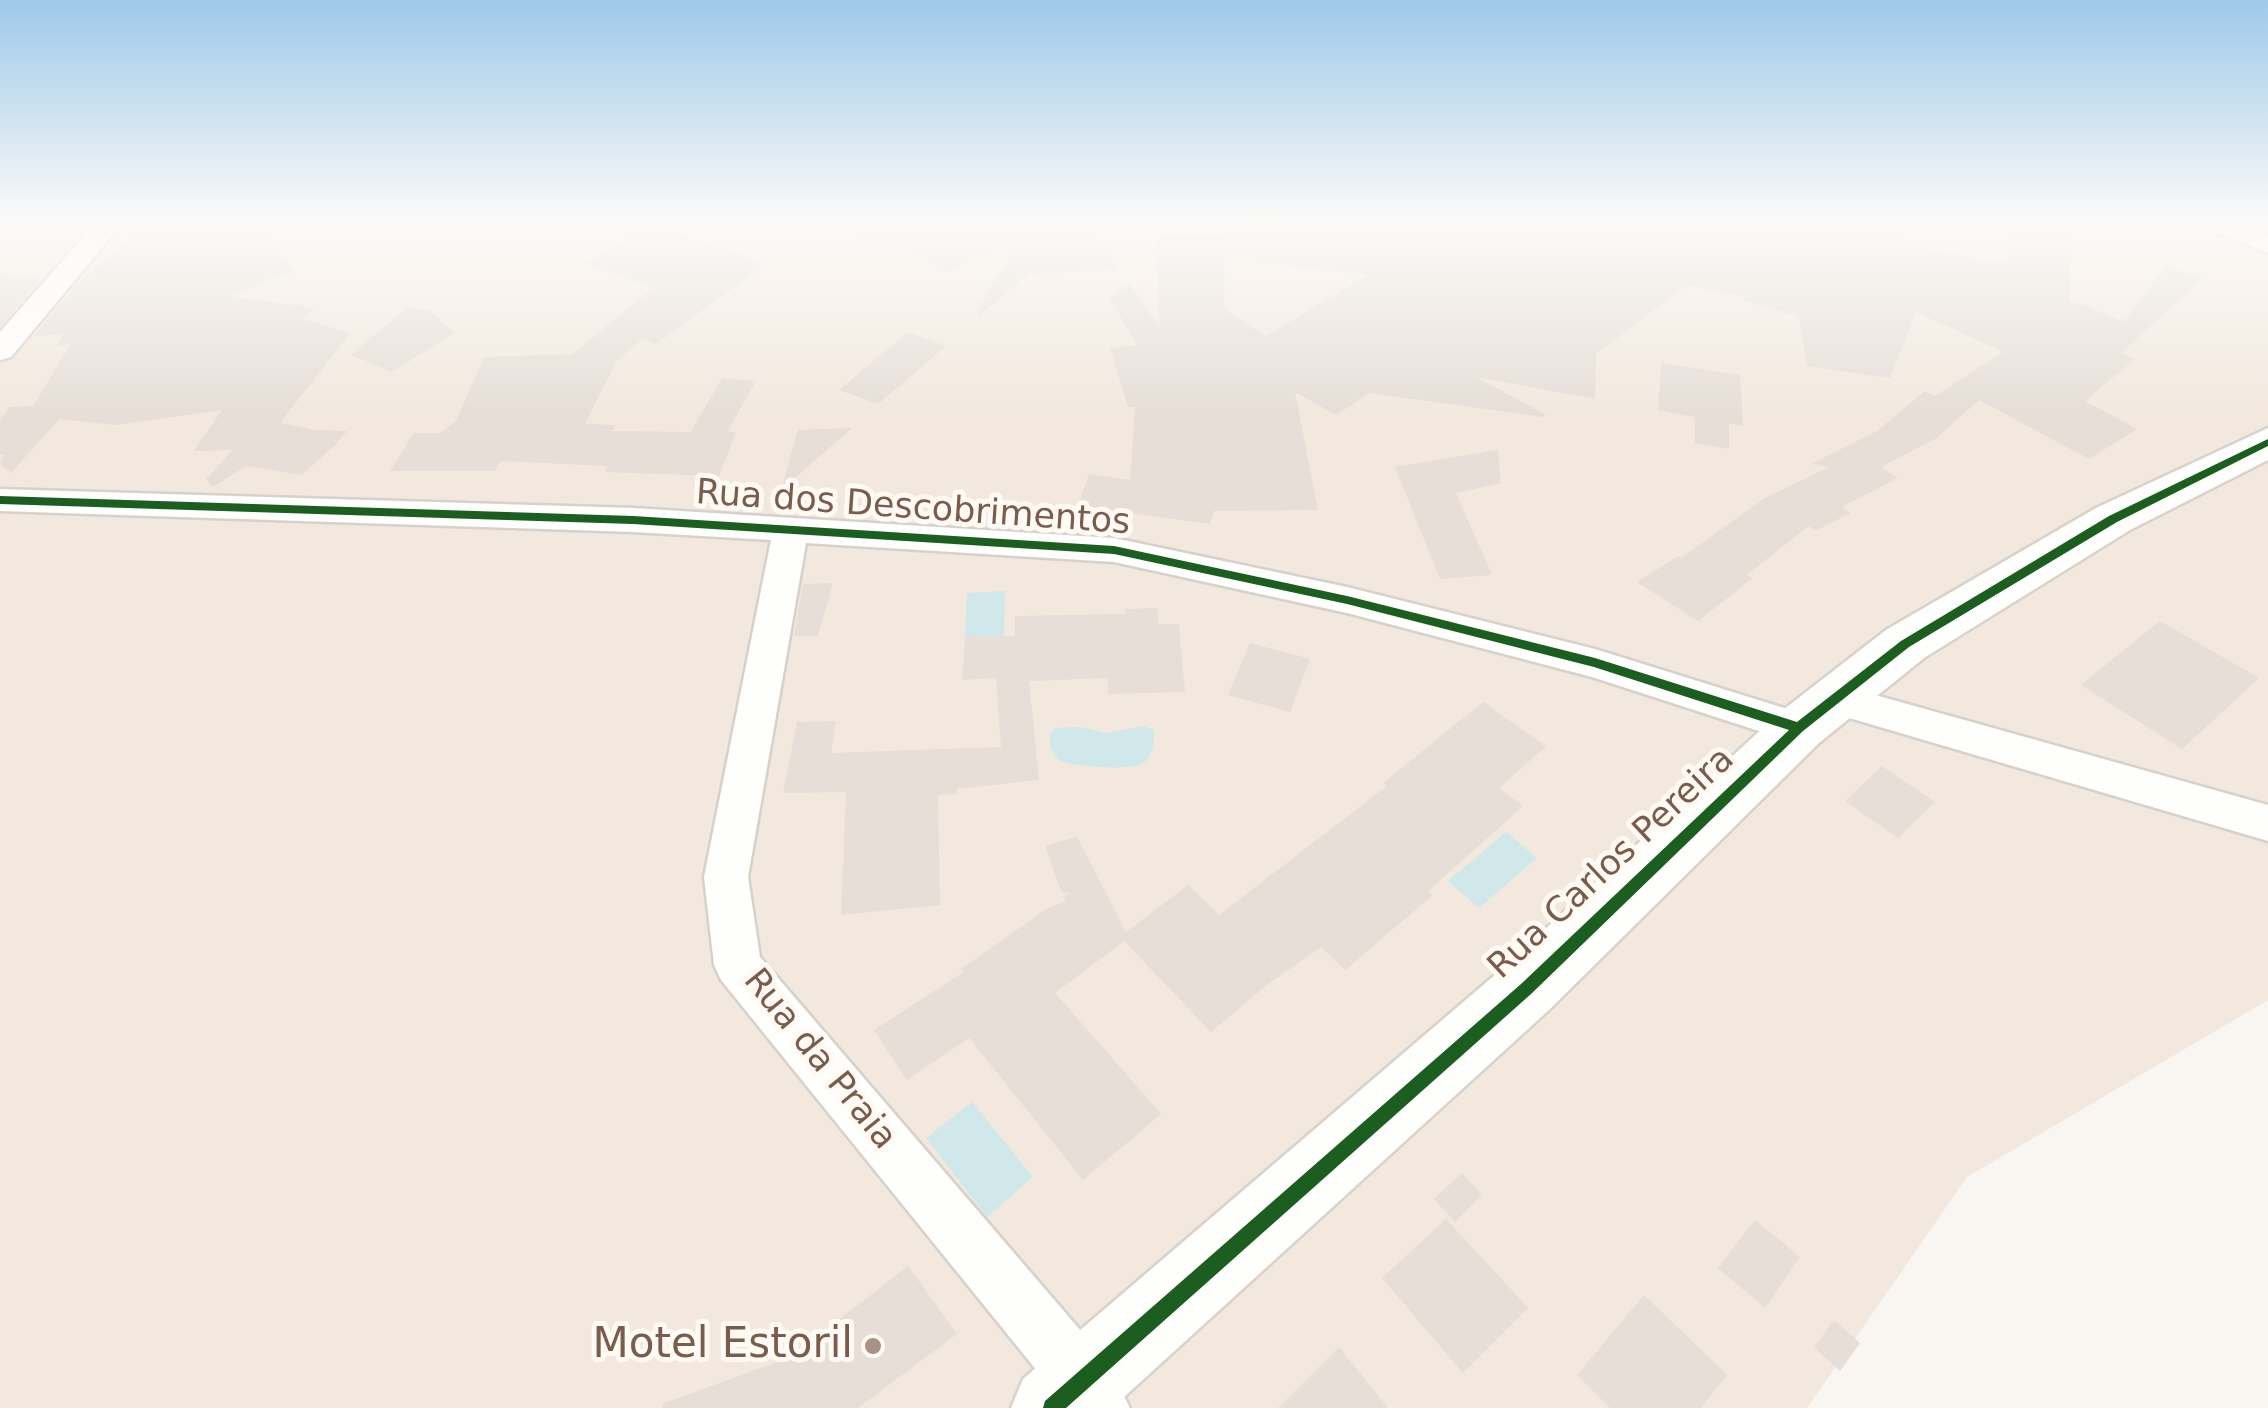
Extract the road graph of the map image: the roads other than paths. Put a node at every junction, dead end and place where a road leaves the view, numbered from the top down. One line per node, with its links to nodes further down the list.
1 (55, 286): 2 (street)
2 (0, 350)
3 (2268, 442): 6 (street, Rua Carlos Pereira)
4 (0, 500): 5 (street, Rua dos Descobrimentos)
5 (792, 529): 6 (street, Rua dos Descobrimentos); 8 (street, Rua da Praia)
6 (1817, 714): 7 (street, Rua dos Descobrimentos); 8 (street, Rua Carlos Pereira)
7 (2268, 823)
8 (1079, 1399)

